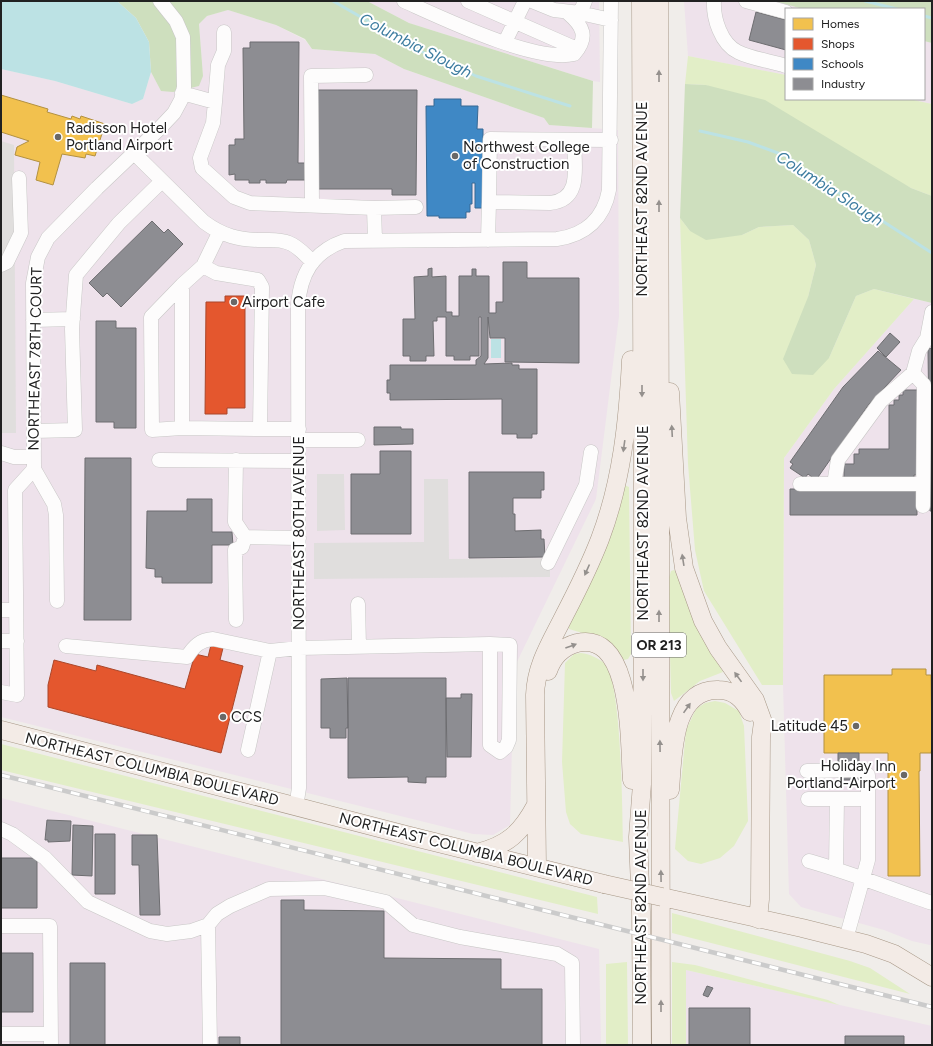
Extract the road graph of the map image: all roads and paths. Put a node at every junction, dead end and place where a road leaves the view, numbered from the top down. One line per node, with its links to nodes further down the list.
1 (160, 1): 20 (street, NORTHEAST 78TH COURT)
2 (404, 1): 16 (street)
3 (468, 1): 14 (street)
4 (525, 1): 14 (street)
5 (532, 1): 11 (street)
6 (611, 1): 13 (street)
7 (642, 1): 34 (main road, NORTHEAST 82ND AVENUE)
8 (659, 1): 34 (main road, NORTHEAST 82ND AVENUE, one-way to 8)
9 (714, 1): 18 (street)
10 (746, 1): 12 (street)
11 (578, 9): 13 (street); 17 (street)
12 (785, 12)
13 (611, 20): 23 (street)
14 (515, 22): 16 (street); 17 (street)
15 (224, 32): 21 (street)
16 (505, 42): 17 (street)
17 (578, 49)
18 (785, 66)
19 (366, 75): 28 (street)
20 (182, 94): 21 (street); 24 (street, NORTHEAST 78TH COURT)
21 (215, 102): 28 (street)
22 (574, 140): 23 (street); 27 (street); 27 (street)
23 (611, 140): 33 (street)
24 (134, 153): 26 (street); 43 (street, NORTHEAST 78TH COURT)
25 (20, 178): 36 (street)
26 (162, 181): 31 (street); 42 (street)
27 (489, 202): 33 (street)
28 (312, 205): 30 (street)
29 (416, 207): 30 (street)
30 (374, 208): 32 (street)
31 (219, 233): 35 (street); 37 (street)
32 (375, 240): 33 (street); 35 (street)
33 (488, 240)
34 (650, 245): 38 (main road, NORTHEAST 82ND AVENUE / OR 213); 39 (main road, NORTHEAST 82ND AVENUE / OR 213)
35 (312, 262): 48 (street, NORTHEAST 80TH AVENUE)
36 (1, 265)
37 (203, 266): 40 (street); 46 (street)
38 (659, 267): 77 (main road, one-way to 38); 88 (main road, NORTHEAST 82ND AVENUE / OR 213, one-way to 38)
39 (642, 282): 83 (main road, one-way to 83); 86 (main road, NORTHEAST 82ND AVENUE / OR 213, one-way to 86)
40 (182, 285): 45 (street); 45 (street)
41 (928, 311): 44 (street)
42 (73, 319): 43 (street); 47 (street)
43 (33, 320): 47 (street, NORTHEAST 78TH COURT)
44 (913, 373): 57 (street); 58 (street)
45 (182, 428): 46 (street)
46 (260, 429): 48 (street)
47 (34, 431): 55 (street, NORTHEAST 78TH COURT)
48 (299, 435): 49 (street); 54 (street, NORTHEAST 80TH AVENUE)
49 (358, 440)
50 (591, 452): 62 (street)
51 (1, 453): 55 (street)
52 (159, 460): 53 (street)
53 (236, 460): 54 (street); 60 (street)
54 (299, 461): 61 (street, NORTHEAST 80TH AVENUE)
55 (34, 463): 63 (street); 66 (street)
56 (800, 484): 57 (street)
57 (834, 484): 58 (street)
58 (923, 484): 59 (street)
59 (923, 506)
60 (245, 537): 61 (street); 67 (street)
61 (299, 538): 73 (street, NORTHEAST 80TH AVENUE)
62 (548, 563)
63 (57, 601)
64 (358, 604): 72 (street)
65 (1, 610): 66 (street)
66 (16, 610): 69 (street)
67 (236, 620)
68 (1, 642): 69 (street)
69 (17, 642): 75 (street)
70 (490, 644): 70 (street); 72 (street)
71 (66, 646): 74 (street)
72 (358, 647): 73 (street)
73 (299, 648): 74 (street); 84 (street, NORTHEAST 80TH AVENUE)
74 (270, 651): 78 (street)
75 (1, 692)
76 (1, 730): 84 (main road, NORTHEAST COLUMBIA BOULEVARD)
77 (761, 737): 88 (main road, one-way to 77); 94 (main road)
78 (248, 750)
79 (808, 771): 82 (street)
80 (808, 799): 81 (street)
81 (837, 799): 82 (street); 91 (street)
82 (868, 799): 92 (street)
83 (536, 805): 87 (main road); 90 (main road)
84 (296, 807): 87 (main road, NORTHEAST COLUMBIA BOULEVARD)
85 (1, 829): 95 (street)
86 (638, 837): 90 (main road, one-way to 86); 103 (main road, NORTHEAST 82ND AVENUE / OR 213)
87 (477, 853): 90 (main road, NORTHEAST COLUMBIA BOULEVARD)
88 (661, 855): 104 (main road, NORTHEAST 82ND AVENUE / OR 213, one-way to 88)
89 (809, 861): 91 (street)
90 (542, 868): 94 (main road, NORTHEAST COLUMBIA BOULEVARD, bridge)
91 (836, 869): 92 (street)
92 (864, 877): 93 (street); 97 (street)
93 (932, 903)
94 (758, 919): 97 (main road, NORTHEAST COLUMBIA BOULEVARD)
95 (208, 924): 101 (street); 102 (street)
96 (1, 926): 100 (street)
97 (846, 939): 98 (main road, NORTHEAST COLUMBIA BOULEVARD)
98 (931, 976)
99 (1, 1034): 100 (street)
100 (51, 1039)
101 (210, 1045)
102 (573, 1045)
103 (642, 1045)
104 (661, 1045)

